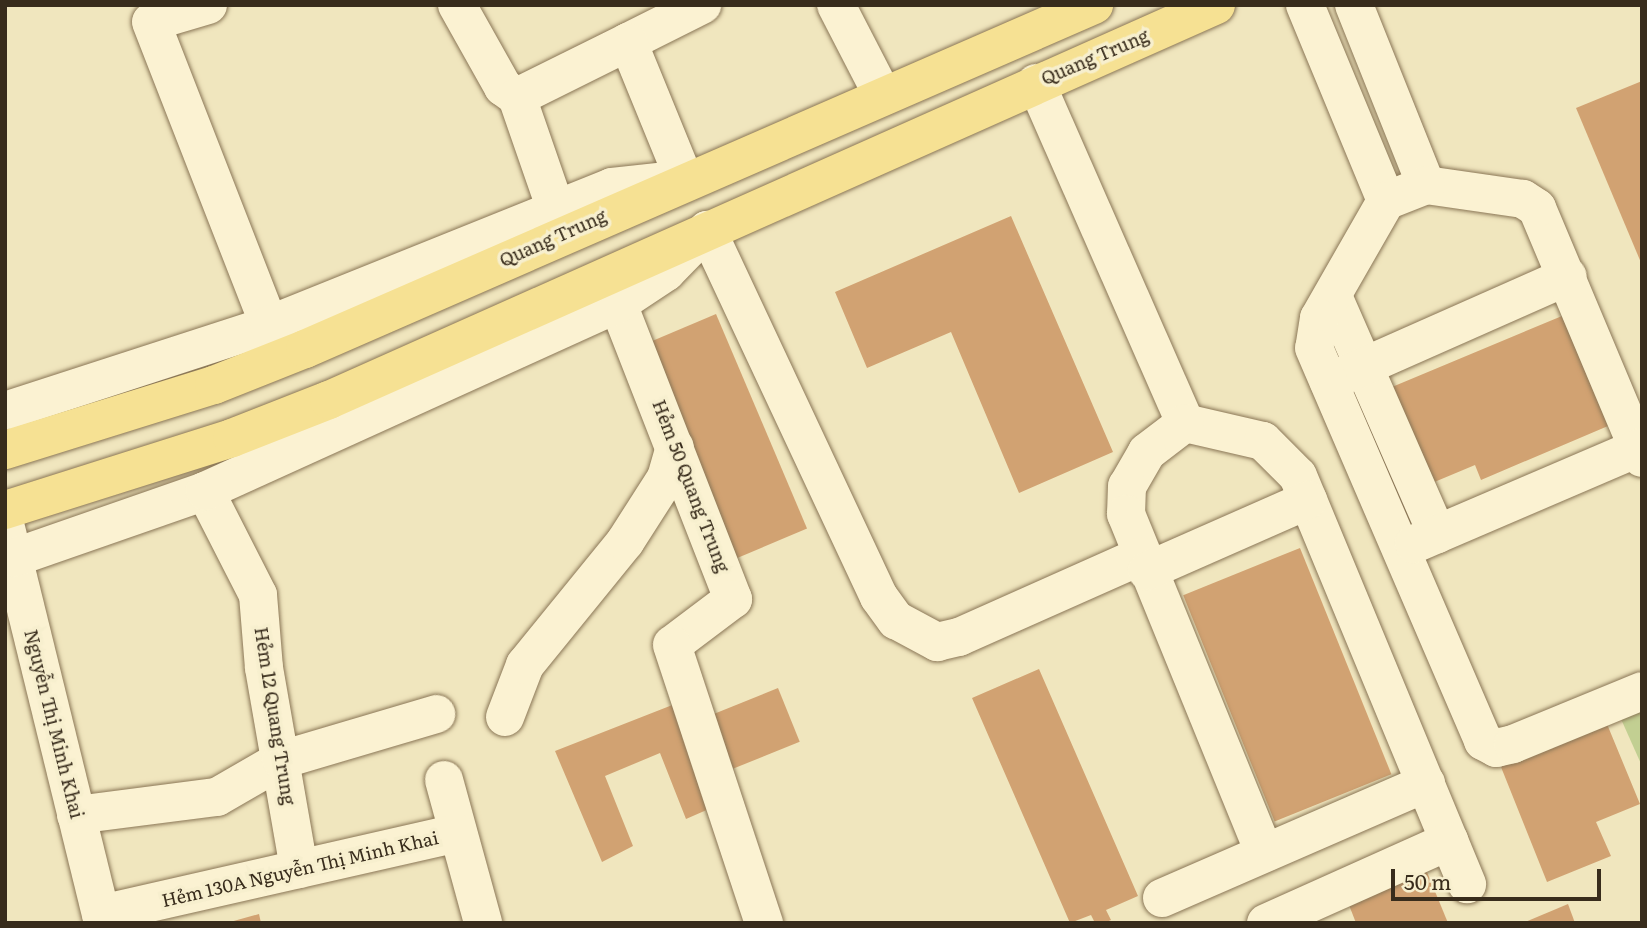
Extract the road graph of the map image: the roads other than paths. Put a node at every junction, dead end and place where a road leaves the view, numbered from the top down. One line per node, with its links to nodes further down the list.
1 (208, 5): 21 (street)
2 (457, 5): 12 (street)
3 (702, 5): 9 (street)
4 (836, 5): 11 (street)
5 (1216, 5): 10 (main road, Quang Trung)
6 (1305, 5): 15 (street)
7 (1354, 5): 14 (street)
8 (1078, 8): 11 (main road, Quang Trung)
9 (628, 42): 12 (street); 13 (street)
10 (1036, 83): 17 (main road, Quang Trung); 25 (street)
11 (882, 94): 13 (main road, Quang Trung)
12 (517, 97): 16 (street)
13 (679, 181): 16 (street); 27 (main road, Quang Trung)
14 (1426, 185): 15 (street); 18 (street)
15 (1386, 201): 19 (street)
16 (555, 207): 21 (street)
17 (701, 232): 20 (street, Quang Trung); 31 (main road, Quang Trung); 35 (street)
18 (1568, 276): 22 (street); 28 (street)
19 (1333, 296): 22 (street); 23 (street)
20 (618, 304): 26 (street, Hẻm 50 Quang Trung); 29 (street, Quang Trung)
21 (269, 325): 24 (street)
22 (1363, 366): 23 (street); 32 (street)
23 (1329, 382): 34 (street)
24 (5, 411)
25 (1185, 423): 30 (street); 35 (street)
26 (675, 447): 38 (street); 51 (street, Hẻm 50 Quang Trung)
27 (5, 450)
28 (1640, 453): 32 (street)
29 (205, 491): 33 (street, Quang Trung); 39 (street, Hẻm 12 Quang Trung)
30 (1308, 500): 35 (street); 41 (street)
31 (5, 510)
32 (1437, 534): 34 (street)
33 (9, 541): 42 (street, Nguyễn Thị Minh Khai)
34 (1401, 550): 36 (street)
35 (1144, 563): 45 (street)
36 (1642, 691)
37 (436, 714): 39 (street)
38 (505, 717)
39 (281, 760): 42 (street); 46 (street, Hẻm 12 Quang Trung)
40 (444, 780): 43 (street)
41 (1426, 783): 44 (street); 45 (street)
42 (76, 815): 49 (street, Nguyễn Thị Minh Khai)
43 (457, 833): 46 (street, Hẻm 130A Nguyễn Thị Minh Khai); 50 (street)
44 (1449, 841): 47 (street); 52 (street)
45 (1264, 853): 48 (street)
46 (299, 869): 49 (street, Hẻm 130A Nguyễn Thị Minh Khai)
47 (1467, 884)
48 (1162, 898)
49 (102, 919)
50 (482, 923)
51 (764, 923)
52 (1266, 923)

